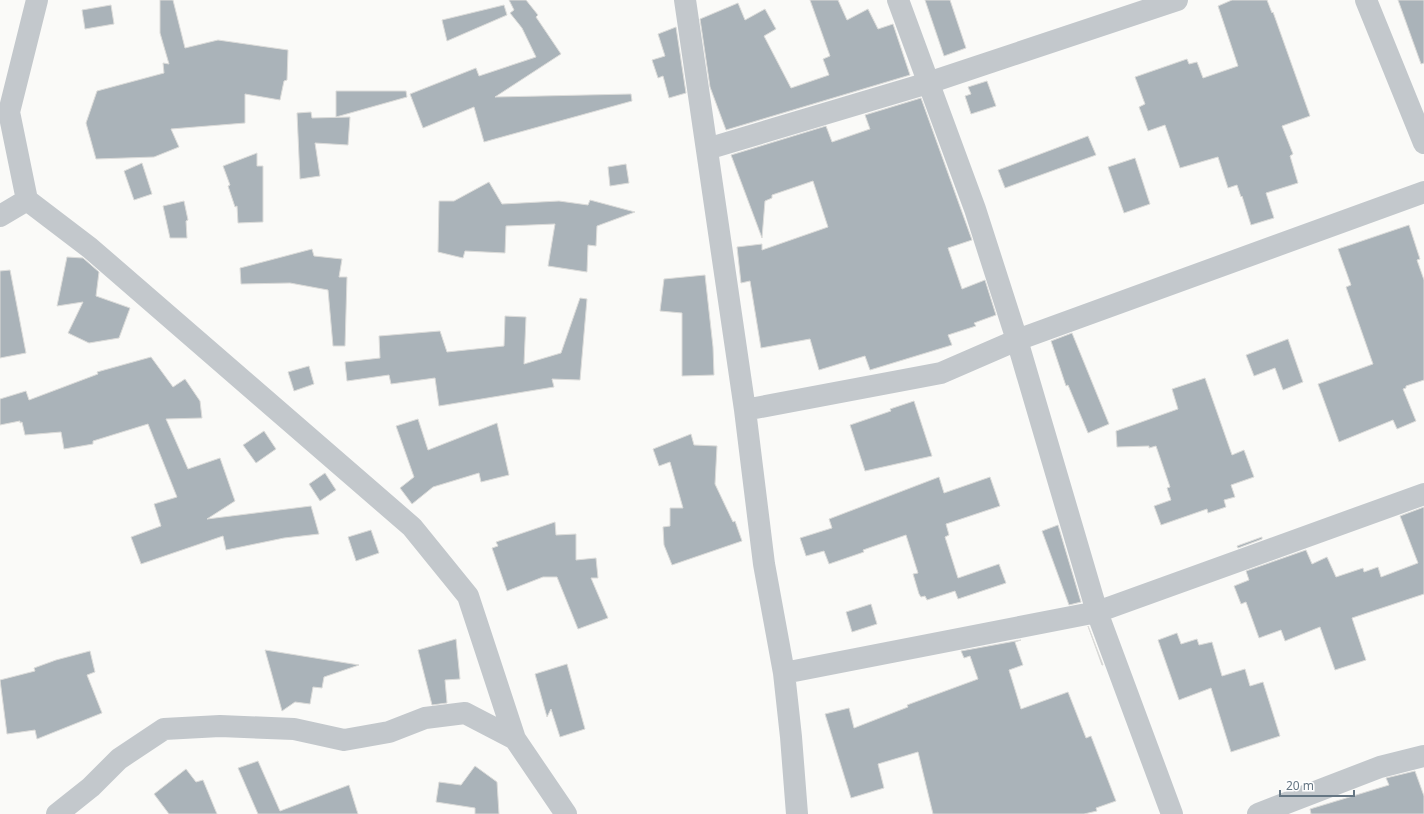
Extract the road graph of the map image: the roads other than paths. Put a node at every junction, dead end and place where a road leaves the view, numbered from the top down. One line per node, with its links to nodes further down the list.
1 (37, 0): 11 (street)
2 (685, 0): 9 (street)
3 (898, 0): 6 (street)
4 (1177, 0): 6 (street)
5 (1366, 0): 7 (street)
6 (928, 83): 9 (street); 13 (street)
7 (1424, 143)
8 (0, 146): 11 (street)
9 (708, 149): 14 (street)
10 (1424, 192): 13 (street)
11 (27, 200): 12 (street); 18 (street)
12 (0, 216)
13 (1018, 340): 14 (street); 16 (street)
14 (745, 410): 17 (street)
15 (1424, 494): 16 (street)
16 (1097, 612): 17 (street); 23 (street)
17 (784, 673): 22 (street)
18 (515, 739): 20 (street); 21 (street)
19 (1424, 756): 24 (street)
20 (57, 814)
21 (566, 814)
22 (797, 814)
23 (1172, 814)
24 (1258, 814)

